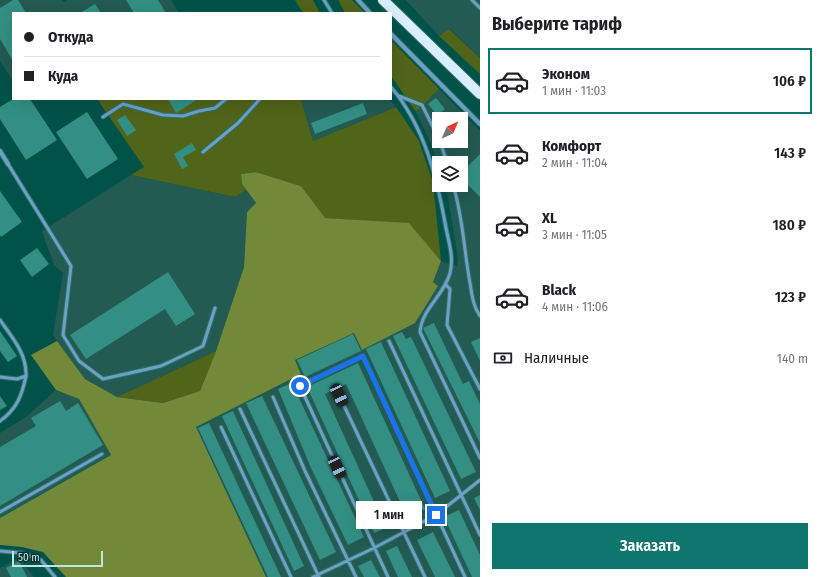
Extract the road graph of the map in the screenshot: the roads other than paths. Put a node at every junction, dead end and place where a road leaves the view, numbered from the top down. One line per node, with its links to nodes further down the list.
1 (324, 0): 6 (lane)
2 (358, 0): 7 (street)
3 (382, 0): 10 (main road)
4 (472, 0): 5 (lane)
5 (480, 8)
6 (331, 12)
7 (369, 12)
8 (392, 35): 15 (street)
9 (392, 88): 11 (lane)
10 (480, 94)
11 (399, 96): 16 (lane); 21 (lane)
12 (225, 100): 14 (lane)
13 (259, 100): 18 (lane)
14 (103, 117)
15 (480, 124)
16 (432, 126)
17 (0, 151): 19 (street)
18 (203, 152)
19 (8, 164): 22 (lane)
20 (456, 192): 23 (lane)
21 (446, 285): 28 (lane); 35 (lane)
22 (215, 308)
23 (480, 316)
24 (0, 320): 26 (lane)
25 (389, 341): 37 (lane)
26 (26, 376): 27 (lane); 32 (lane)
27 (0, 377)
28 (480, 389)
29 (339, 395): 40 (lane)
30 (273, 397): 44 (lane)
31 (240, 409): 45 (lane)
32 (0, 421)
33 (221, 427): 47 (lane)
34 (102, 454): 38 (lane)
35 (480, 458)
36 (480, 480): 37 (lane)
37 (461, 495): 39 (lane); 41 (lane)
38 (0, 512)
39 (436, 515): 40 (lane); 42 (lane); 52 (lane)
40 (404, 532): 42 (lane); 51 (lane)
41 (480, 534)
42 (374, 548): 44 (lane); 50 (lane)
43 (0, 551): 46 (lane)
44 (348, 560): 45 (lane); 49 (lane)
45 (318, 576): 48 (lane)
46 (55, 577)
47 (291, 577)
48 (313, 577)
49 (356, 577)
50 (388, 577)
51 (425, 577)
52 (465, 577)

